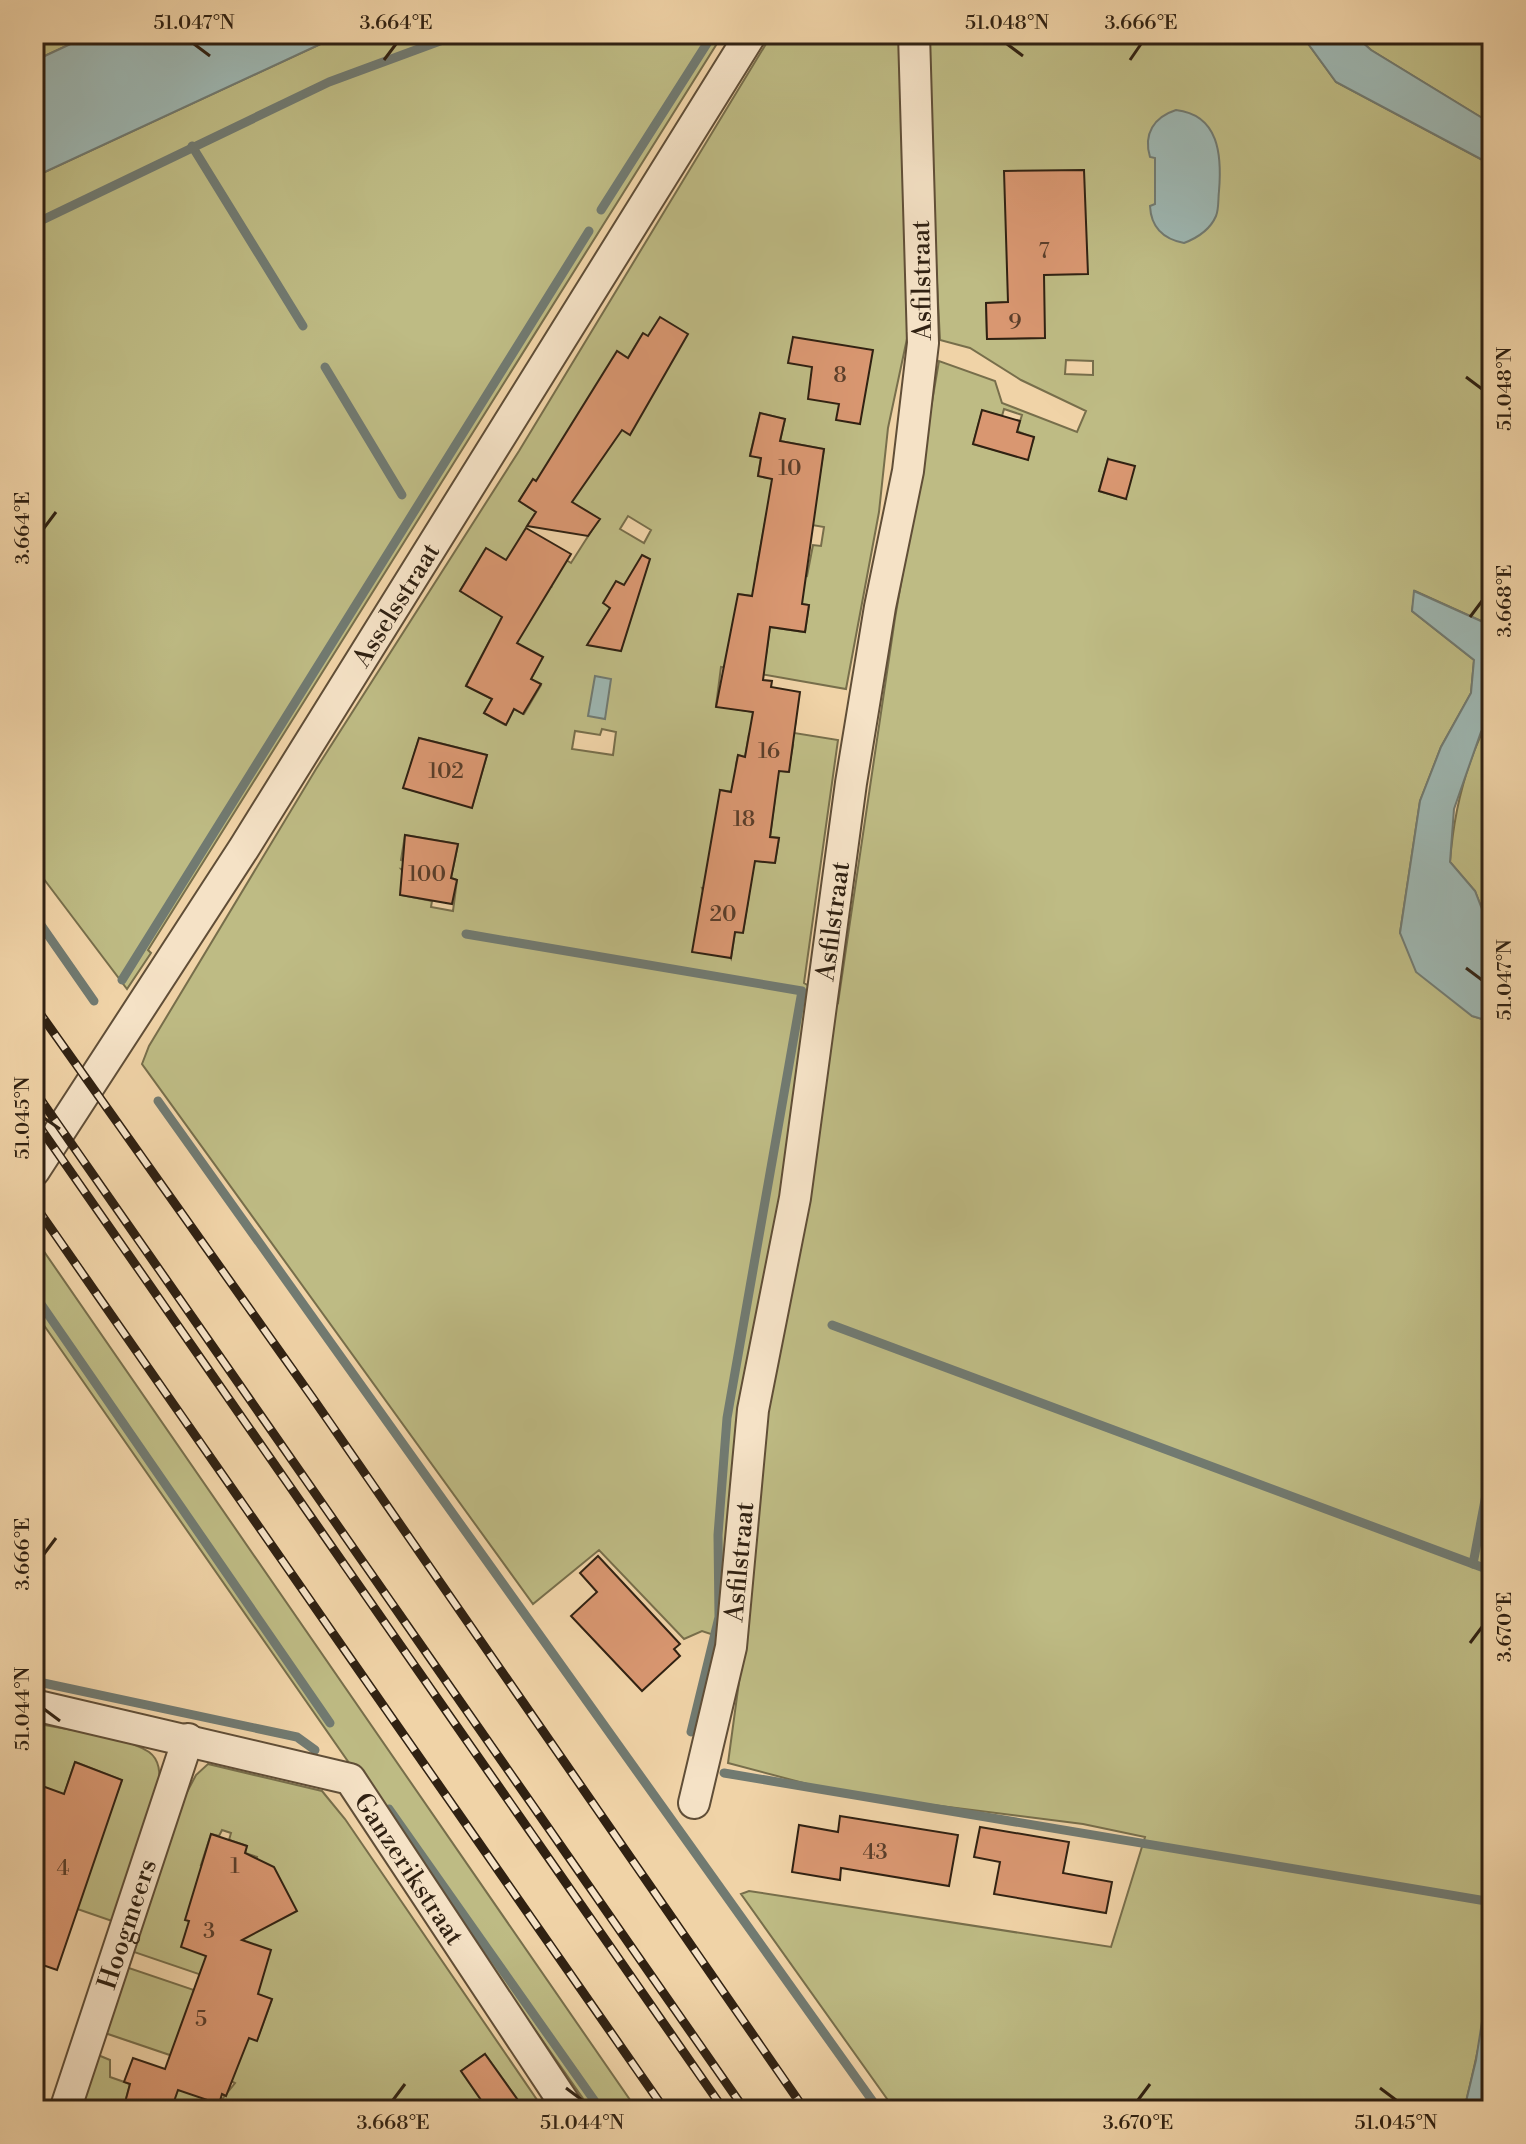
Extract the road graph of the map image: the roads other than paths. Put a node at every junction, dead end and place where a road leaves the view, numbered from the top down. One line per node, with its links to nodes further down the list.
1 (751, 34): 3 (street, Asselsstraat)
2 (914, 34): 6 (street, Asfilstraat)
3 (34, 1171)
4 (34, 1705): 5 (street, Ganzerikstraat)
5 (188, 1739): 7 (street, Hoogmeers); 8 (street, Ganzerikstraat)
6 (694, 1803)
7 (65, 2110)
8 (569, 2110)

